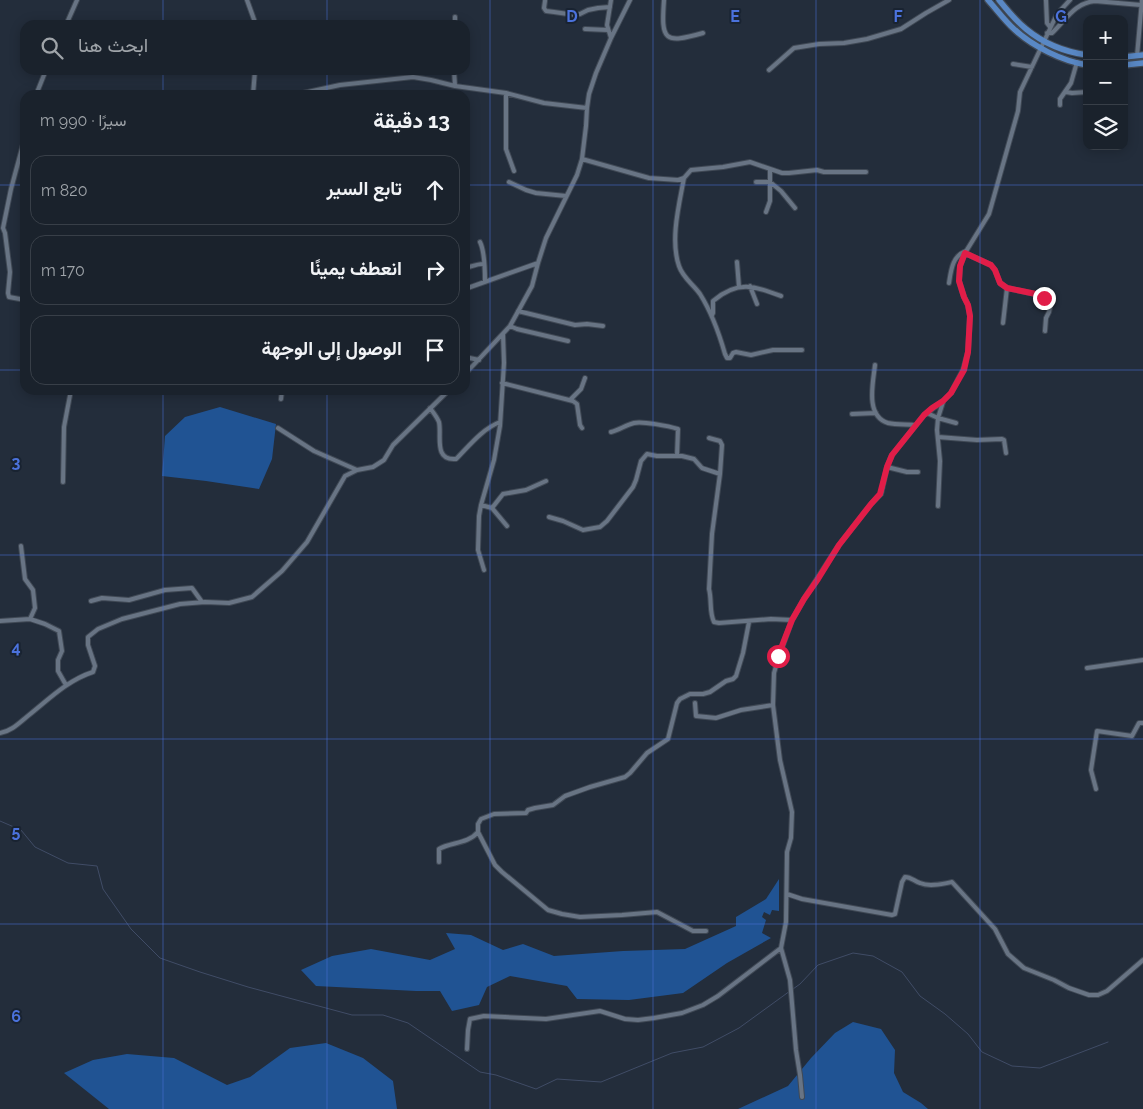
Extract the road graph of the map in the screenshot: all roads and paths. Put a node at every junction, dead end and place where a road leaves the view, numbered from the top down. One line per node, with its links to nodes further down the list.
1 (77, 0): 14 (street)
2 (247, 0): 15 (street)
3 (611, 0): 13 (street)
4 (630, 0): 21 (street)
5 (664, 0): 19 (street)
6 (949, 0): 32 (street)
7 (988, 0): 23 (main road)
8 (1046, 0): 16 (street)
9 (1070, 0): 16 (street)
10 (545, 1): 13 (street)
11 (1000, 1): 22 (main road)
12 (1142, 2): 20 (street); 25 (street)
13 (610, 7): 18 (street)
14 (68, 19)
15 (254, 20)
16 (1050, 27): 20 (street)
17 (585, 29): 18 (street)
18 (608, 30): 21 (street)
19 (703, 33)
20 (1047, 33): 22 (street)
21 (611, 38): 44 (street)
22 (1044, 40): 23 (street); 24 (main road)
23 (1041, 49): 26 (main road); 31 (street)
24 (1083, 54)
25 (1140, 56)
26 (1077, 62): 29 (main road); 40 (street)
27 (1143, 63): 30 (main road)
28 (1013, 64): 31 (street)
29 (1083, 64)
30 (1128, 65)
31 (1032, 67): 59 (street)
32 (769, 70)
33 (44, 75): 37 (street)
34 (255, 75): 38 (street)
35 (454, 75): 36 (street)
36 (455, 86): 39 (street); 42 (street)
37 (38, 90)
38 (253, 90)
39 (317, 90)
40 (1066, 92): 41 (street); 43 (street)
41 (1083, 92)
42 (506, 93): 44 (street); 48 (street)
43 (1060, 105)
44 (586, 108): 46 (street)
45 (20, 156): 57 (street)
46 (582, 158): 50 (street); 54 (street)
47 (770, 169): 49 (street); 50 (street); 53 (street)
48 (514, 170)
49 (866, 172)
50 (684, 178): 74 (street)
51 (509, 182): 54 (street)
52 (756, 182): 53 (street)
53 (770, 182): 55 (street); 56 (street)
54 (566, 196): 61 (street)
55 (795, 208)
56 (766, 212)
57 (2, 231): 71 (street)
58 (480, 242): 62 (street)
59 (965, 252): 65 (street); 69 (street); 93 (street)
60 (737, 262): 68 (street)
61 (538, 263): 64 (street); 73 (street)
62 (484, 264): 63 (street); 64 (street)
63 (470, 267)
64 (486, 282): 67 (street)
65 (949, 283)
66 (750, 286): 68 (street); 70 (street); 72 (street)
67 (470, 287)
68 (739, 287): 74 (street)
69 (1007, 288): 75 (street); 78 (street)
70 (781, 296)
71 (20, 299)
72 (757, 304)
73 (518, 311): 76 (street); 77 (street)
74 (712, 314): 81 (street)
75 (1004, 323)
76 (510, 326): 79 (street); 80 (street)
77 (603, 326)
78 (1045, 331)
79 (503, 334): 83 (street); 87 (street)
80 (568, 341)
81 (802, 350)
82 (470, 358): 83 (street)
83 (479, 360): 85 (street)
84 (876, 365): 95 (street)
85 (470, 369)
86 (585, 378): 92 (street)
87 (502, 383): 92 (street); 99 (street)
88 (69, 395): 114 (street)
89 (282, 395): 91 (street)
90 (444, 395): 94 (street)
91 (281, 400)
92 (570, 400): 103 (street)
93 (943, 401): 96 (street); 98 (street)
94 (430, 408): 99 (street); 110 (street)
95 (876, 413): 97 (street); 101 (street)
96 (927, 413): 98 (street); 101 (street)
97 (852, 414)
98 (938, 418): 100 (street); 105 (street)
99 (500, 422): 115 (street)
100 (956, 423)
101 (916, 424): 109 (street)
102 (278, 428): 110 (street)
103 (582, 428)
104 (611, 432): 108 (street)
105 (938, 437): 107 (street); 116 (street)
106 (709, 438): 112 (street)
107 (1006, 452)
108 (677, 456): 112 (street); 118 (street)
109 (887, 467): 111 (street); 125 (street)
110 (356, 470): 123 (street)
111 (918, 472)
112 (720, 474): 127 (street)
113 (546, 481): 117 (street)
114 (63, 482)
115 (480, 505): 117 (street); 121 (street)
116 (938, 506)
117 (492, 508): 119 (street)
118 (549, 517)
119 (507, 526)
120 (21, 546): 124 (street)
121 (484, 570)
122 (91, 601): 123 (street)
123 (202, 602): 130 (street)
124 (30, 618): 126 (street); 130 (street)
125 (792, 620): 127 (street); 132 (street)
126 (0, 621)
127 (749, 622): 136 (street)
128 (1143, 660): 129 (street)
129 (1087, 668)
130 (66, 685): 134 (street)
131 (695, 703): 132 (street)
132 (773, 705): 138 (street)
133 (1143, 724): 135 (street)
134 (0, 733)
135 (1096, 789)
136 (478, 832): 137 (street); 139 (street)
137 (439, 862)
138 (787, 894): 140 (street); 141 (street)
139 (706, 931)
140 (781, 948): 142 (street); 143 (street)
141 (1143, 960)
142 (467, 1049)
143 (802, 1098)

